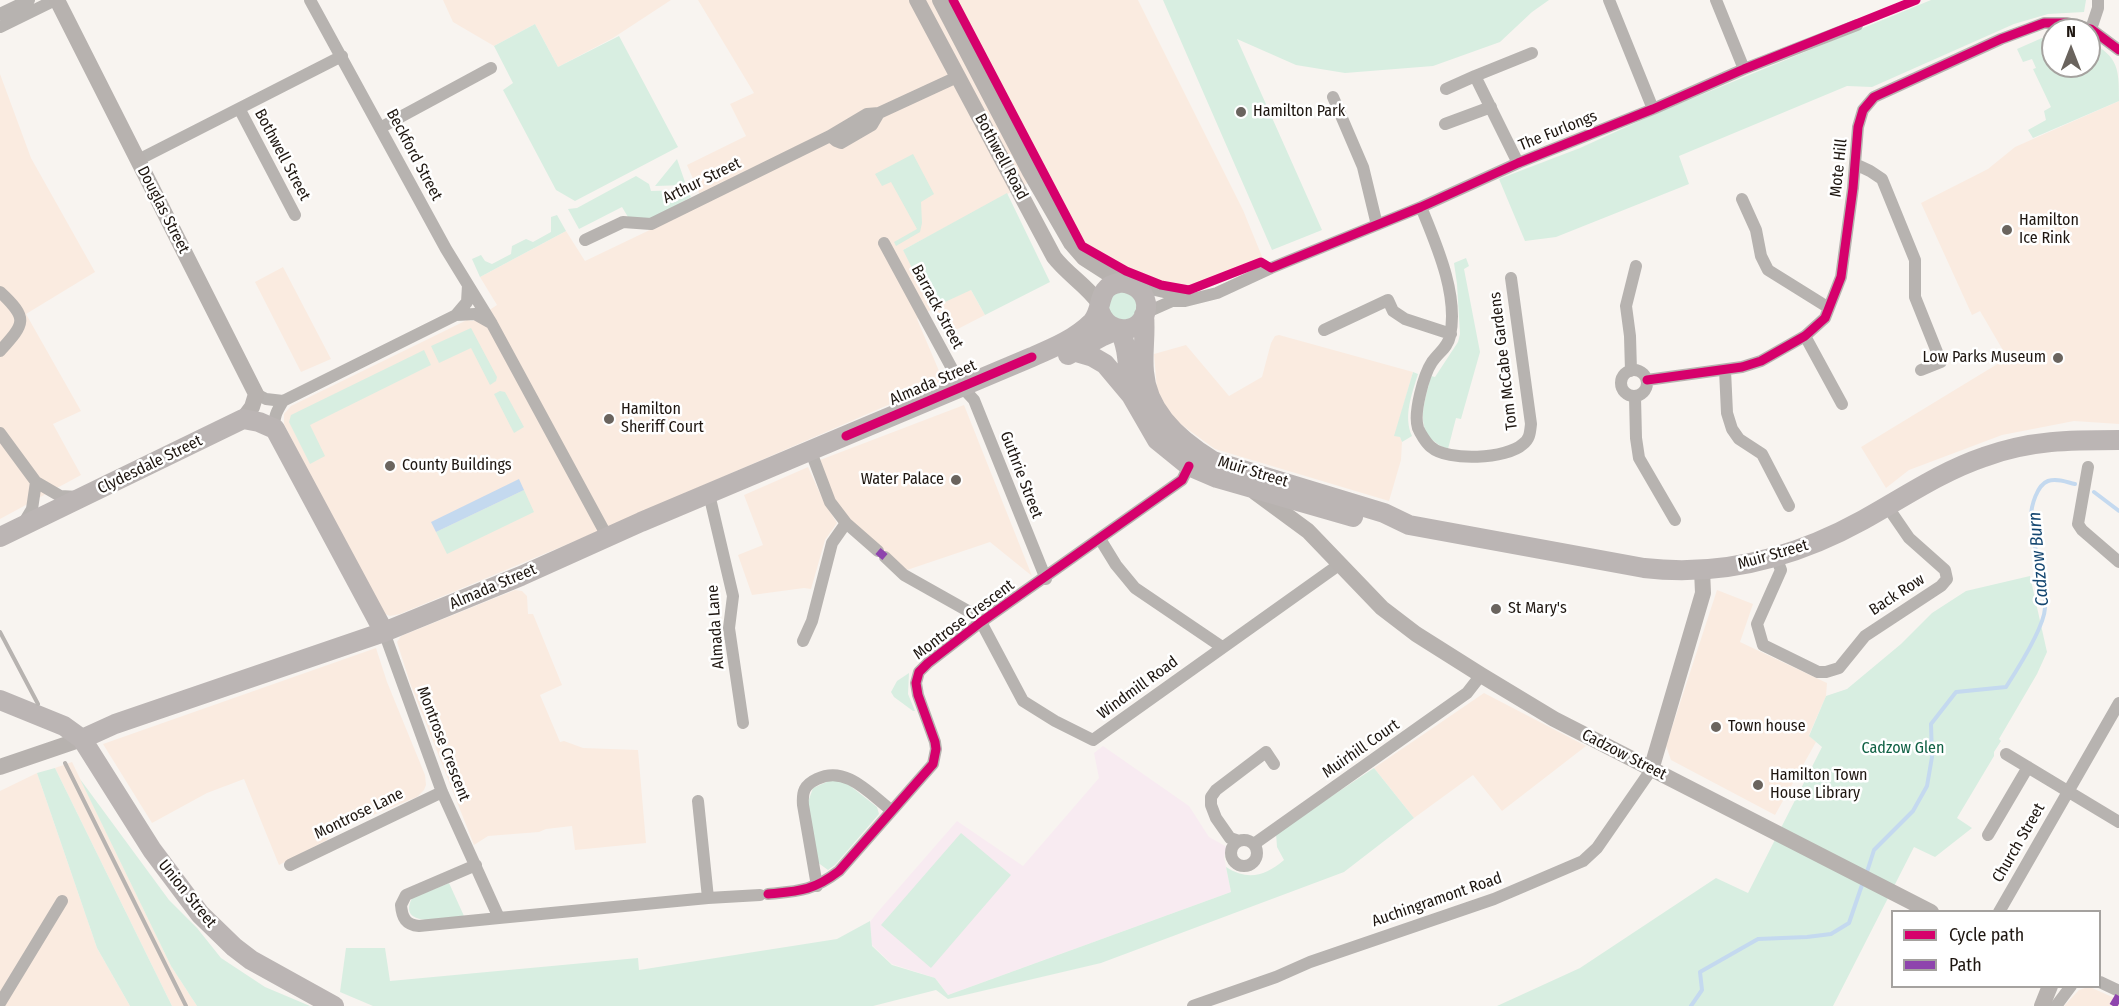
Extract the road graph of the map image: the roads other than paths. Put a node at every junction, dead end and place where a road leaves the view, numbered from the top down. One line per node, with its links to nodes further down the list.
1 (29, 0): 9 (street)
2 (56, 0): 13 (street); 29 (main road, Douglas Street)
3 (310, 0): 17 (street, Beckford Street)
4 (917, 0): 21 (main road, Bothwell Road)
5 (940, 0): 40 (main road, Bothwell Road)
6 (1609, 0): 25 (street)
7 (1716, 0): 19 (street)
8 (2098, 0): 10 (street)
9 (0, 14)
10 (2095, 18)
11 (2041, 24): 31 (street, Mote Hill)
12 (1857, 25): 19 (street, The Furlongs)
13 (0, 27)
14 (2101, 36): 15 (street, Mote Hill)
15 (2119, 50)
16 (1532, 53): 20 (street)
17 (342, 57): 26 (street, Bothwell Street); 28 (street, Beckford Street)
18 (491, 68): 28 (street)
19 (1744, 69): 25 (street, The Furlongs)
20 (1475, 76): 22 (street); 24 (street, The Furlongs)
21 (957, 77): 36 (street, Arthur Street); 44 (main road, Bothwell Road)
22 (1446, 89)
23 (1333, 97): 35 (street)
24 (1491, 107): 27 (street); 30 (street, The Furlongs)
25 (1653, 108): 30 (street, The Furlongs)
26 (240, 110): 29 (street, Bothwell Street); 34 (street, Bothwell Street)
27 (1445, 124)
28 (380, 128): 41 (street, Beckford Street)
29 (138, 160): 60 (main road, Douglas Street)
30 (1518, 162): 33 (street, The Furlongs)
31 (1855, 165): 45 (street, Mote Hill); 56 (street)
32 (1742, 199): 45 (street)
33 (1421, 207): 35 (street, The Furlongs); 51 (street)
34 (295, 215)
35 (1377, 225): 43 (street, The Furlongs)
36 (585, 240)
37 (884, 243): 59 (street, Barrack Street)
38 (1635, 266): 57 (street)
39 (1511, 278): 51 (street, Tom McCabe Gardens)
40 (1126, 283): 43 (street, The Furlongs); 44 (main road); 46 (main road)
41 (468, 285): 47 (street); 48 (street, Beckford Street)
42 (0, 292): 53 (street)
43 (1195, 299): 46 (street, The Furlongs)
44 (1099, 306): 49 (main road); 59 (main road, Almada Street)
45 (1829, 308): 52 (street, Mote Hill)
46 (1145, 314): 49 (main road); 76 (main road, Muir Street)
47 (456, 315): 48 (street); 63 (street)
48 (492, 324): 83 (street, Beckford Street)
49 (1119, 330): 54 (main road, Almada Street); 61 (main road, Muir Street)
50 (1324, 330): 51 (street)
51 (1451, 334)
52 (1805, 336): 55 (street, Mote Hill); 64 (street)
53 (0, 351)
54 (1076, 352): 59 (main road, Almada Street); 61 (main road, Muir Street)
55 (1725, 370): 58 (street, Mote Hill); 77 (street)
56 (1921, 370)
57 (1631, 371): 58 (street); 62 (street)
58 (1647, 380): 62 (street)
59 (962, 387): 69 (main road, Almada Street); 89 (street, Guthrie Street)
60 (256, 394): 63 (street); 65 (main road)
61 (1131, 395): 70 (main road, Muir Street)
62 (1635, 397): 79 (street)
63 (283, 401): 66 (street)
64 (1842, 404)
65 (243, 419): 66 (main road); 75 (main road, Clydesdale Street)
66 (275, 429): 91 (main road)
67 (0, 433): 72 (street)
68 (2119, 440): 78 (main road, Muir Street)
69 (811, 452): 74 (main road, Almada Street); 80 (street)
70 (1189, 466): 73 (main road, Muir Street); 84 (street, Montrose Crescent)
71 (2088, 467): 86 (street)
72 (36, 482): 75 (street); 81 (street)
73 (1244, 485): 76 (main road, Muir Street); 87 (main road, Muir Street)
74 (709, 494): 83 (main road, Almada Street); 97 (street, Almada Lane)
75 (84, 497): 81 (main road, Clydesdale Street)
76 (1320, 500): 88 (main road, Muir Street)
77 (1790, 506)
78 (1887, 506): 85 (main road, Muir Street); 85 (street, Back Row)
79 (1675, 520)
80 (846, 523): 90 (street); 92 (street)
81 (20, 528): 82 (main road, Clydesdale Street)
82 (0, 537)
83 (608, 538): 91 (main road, Almada Street)
84 (1100, 539): 89 (street, Montrose Crescent); 93 (street)
85 (1776, 557): 88 (main road, Muir Street)
86 (2117, 560)
87 (1340, 564): 93 (street, Windmill Road); 94 (main road, Cadzow Street)
88 (1702, 570): 103 (main road)
89 (1046, 579): 90 (street, Montrose Crescent)
90 (981, 622): 93 (street, Windmill Road); 107 (street, Montrose Crescent)
91 (384, 632): 98 (main road, Almada Street); 105 (street, Montrose Crescent)
92 (803, 641)
93 (1222, 647)
94 (1481, 675): 103 (main road, Cadzow Street); 111 (street, Muirhill Court)
95 (0, 700): 98 (main road)
96 (2119, 703): 104 (street, Church Street)
97 (743, 723)
98 (82, 739): 101 (main road); 126 (main road, Union Street)
99 (2006, 754): 102 (street)
100 (1274, 764): 110 (street)
101 (0, 767)
102 (2028, 767): 104 (street); 109 (street)
103 (1651, 770): 117 (main road, Cadzow Street); 127 (street, Auchingramont Road)
104 (2067, 791): 108 (street); 118 (street, Church Street)
105 (442, 792): 112 (street, Montrose Lane); 113 (street, Montrose Crescent)
106 (698, 801): 115 (street)
107 (891, 810): 114 (street, Montrose Crescent); 114 (street)
108 (2119, 822)
109 (1988, 835)
110 (1239, 841): 111 (street); 111 (street)
111 (1254, 844)
112 (290, 865)
113 (476, 866): 119 (street, Montrose Crescent); 119 (street, Montrose Crescent)
114 (817, 886): 115 (street, Montrose Crescent)
115 (708, 898): 119 (street, Montrose Crescent)
116 (62, 901): 121 (street)
117 (1927, 910)
118 (2000, 910)
119 (499, 918)
120 (2101, 982): 124 (street)
121 (3, 988): 125 (street)
122 (2050, 988): 128 (main road)
123 (2070, 988): 129 (street)
124 (2119, 991)
125 (0, 1003)
126 (334, 1006)
127 (1193, 1006)
128 (2042, 1006)
129 (2056, 1006)

